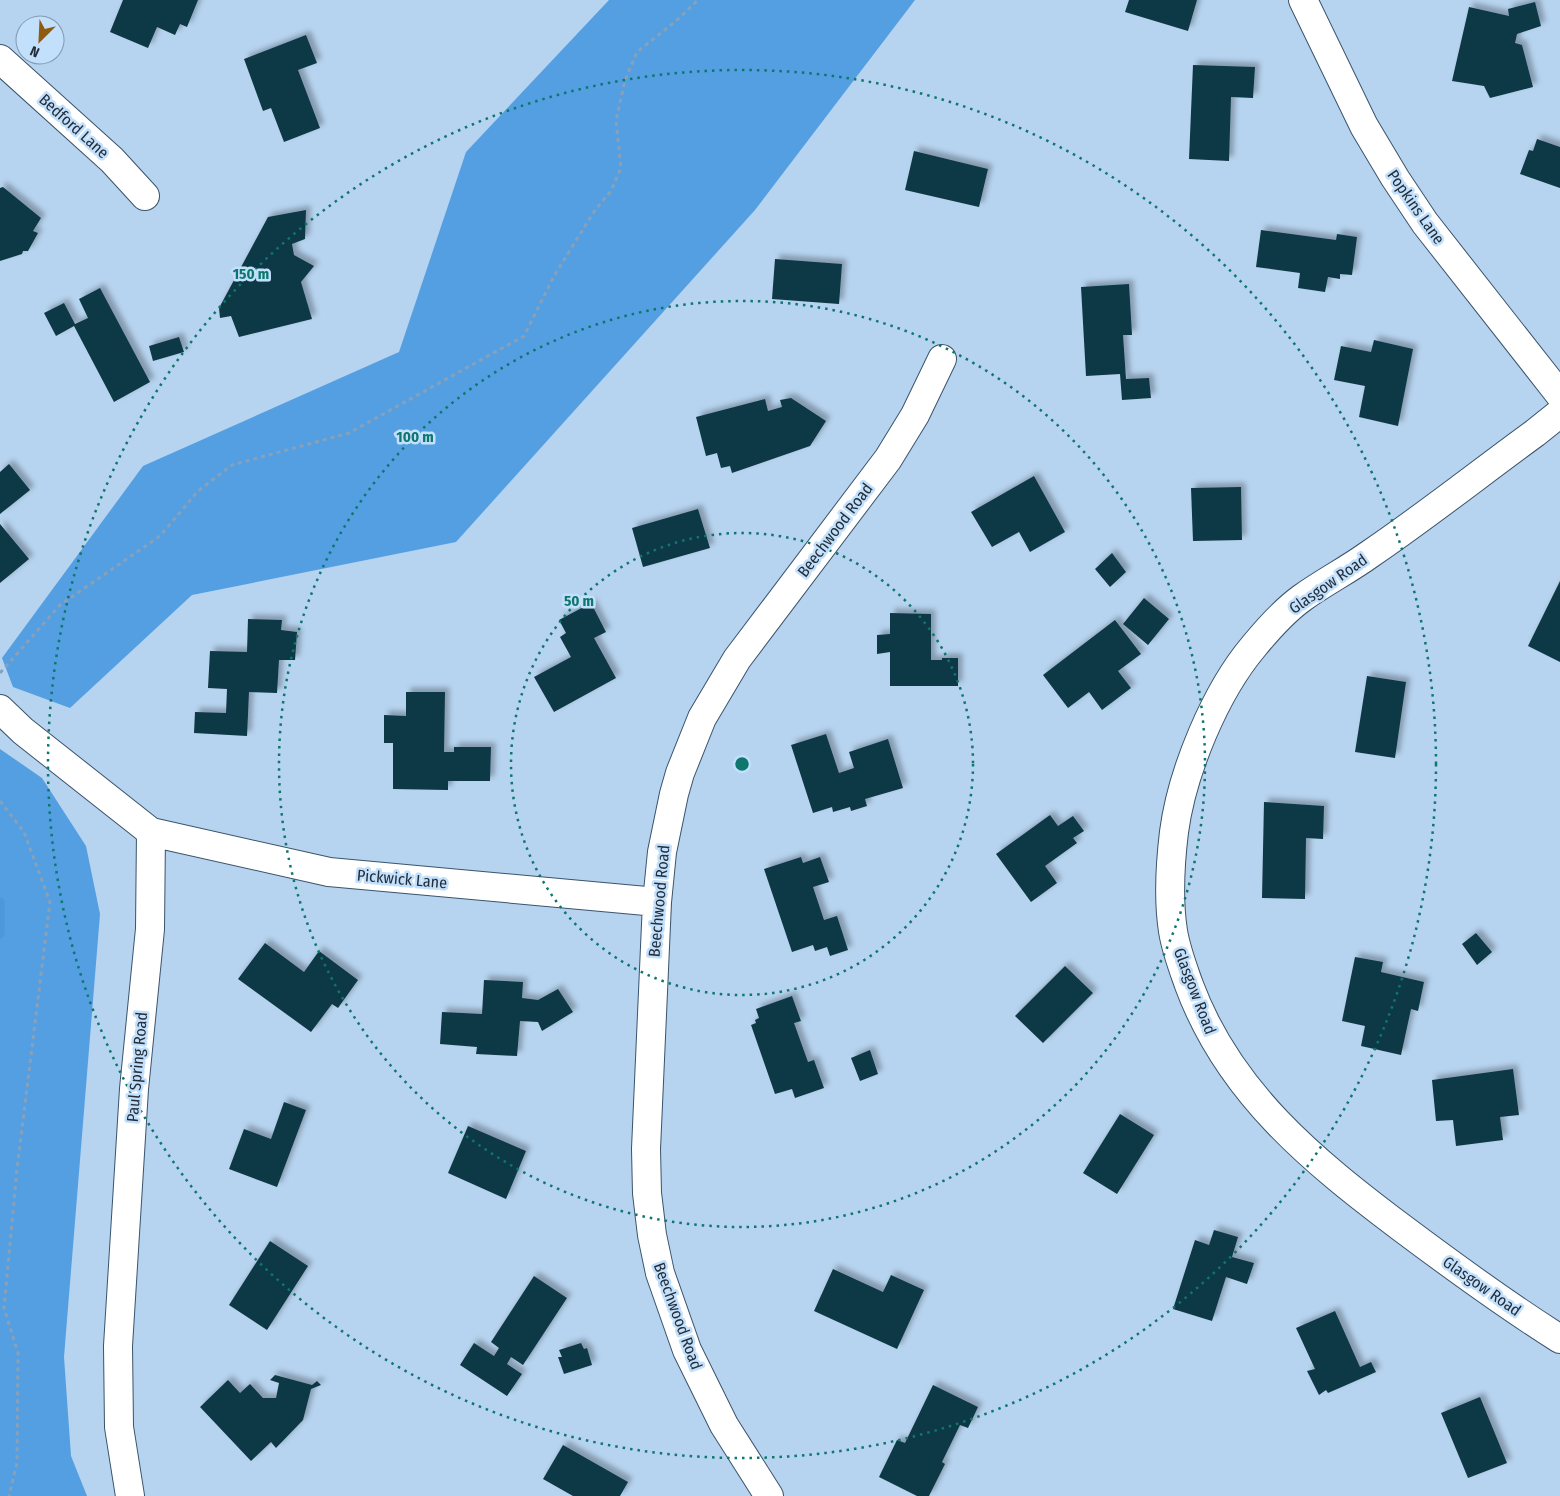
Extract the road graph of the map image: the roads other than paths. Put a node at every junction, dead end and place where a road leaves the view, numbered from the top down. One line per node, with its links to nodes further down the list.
1 (1304, 0): 5 (street, Popkins Lane)
2 (0, 59): 3 (street, Bedford Lane)
3 (145, 196)
4 (942, 359): 9 (street, Beechwood Road)
5 (1560, 395)
6 (1560, 413): 10 (street, Glasgow Road)
7 (0, 709): 8 (street)
8 (151, 832): 9 (street, Pickwick Lane); 11 (street, Paul Spring Road)
9 (657, 902): 12 (street, Beechwood Road)
10 (1560, 1339)
11 (130, 1496)
12 (769, 1496)

